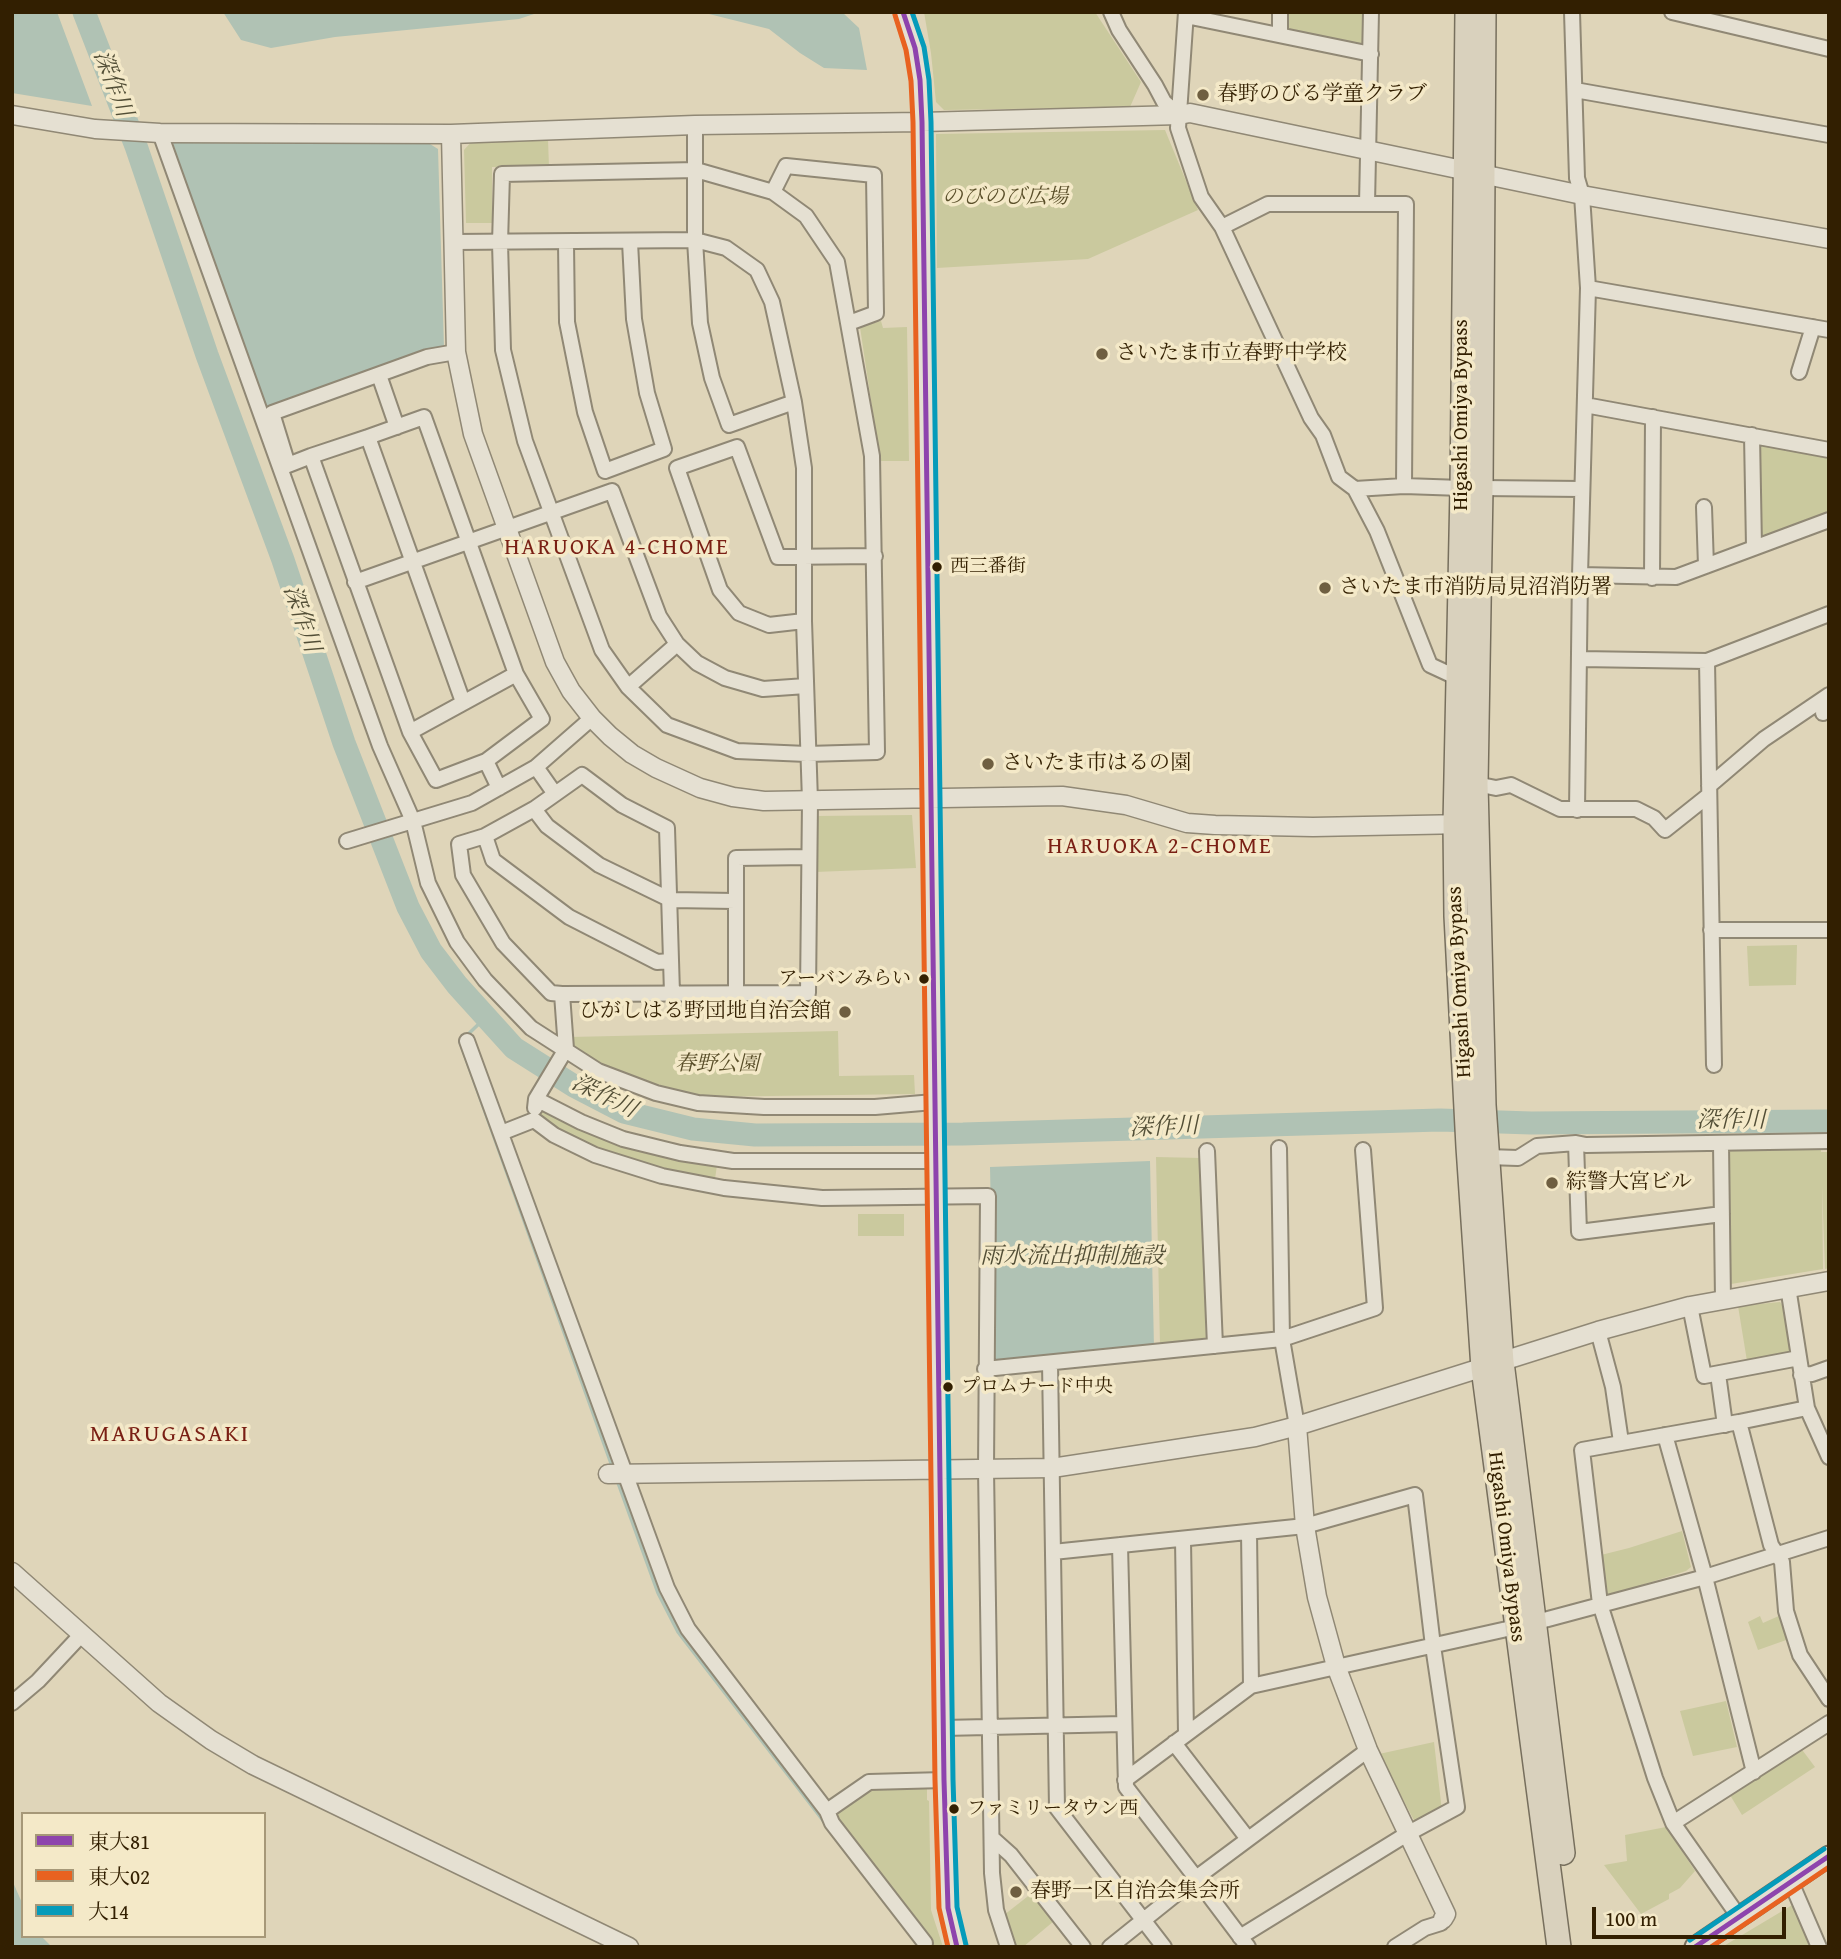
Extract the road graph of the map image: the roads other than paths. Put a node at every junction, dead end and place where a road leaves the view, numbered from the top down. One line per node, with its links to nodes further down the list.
1 (903, 12): 16 (street)
2 (1111, 12): 15 (street)
3 (1280, 12): 10 (street)
4 (1371, 12): 12 (street)
5 (1467, 12): 23 (highway, Higashi Omiya Bypass)
6 (1484, 12): 23 (highway, Higashi Omiya Bypass)
7 (1572, 12): 13 (street)
8 (1672, 12): 11 (street)
9 (1186, 14): 10 (street); 15 (street)
10 (1280, 34): 12 (street)
11 (1829, 49)
12 (1371, 54): 21 (street)
13 (1575, 90): 20 (street); 25 (street)
14 (12, 115): 18 (street)
15 (1179, 115): 16 (street); 21 (street); 27 (street)
16 (922, 122): 17 (street); 86 (street)
17 (695, 125): 19 (street); 22 (street)
18 (160, 134): 19 (street); 90 (street)
19 (451, 134): 30 (street)
20 (1829, 135)
21 (1369, 149): 23 (street); 26 (street)
22 (696, 170): 24 (street); 29 (street); 32 (street)
23 (1473, 171): 25 (street); 50 (highway, Higashi Omiya Bypass)
24 (773, 192): 35 (street); 35 (street)
25 (1582, 195): 28 (street); 34 (street)
26 (1367, 204): 27 (street); 49 (street)
27 (1222, 227): 51 (street)
28 (1829, 239)
29 (695, 240): 31 (street); 41 (street); 41 (street)
30 (454, 242): 32 (street); 38 (street)
31 (630, 242): 33 (street); 33 (street)
32 (500, 243): 33 (street); 54 (street)
33 (566, 243)
34 (1588, 288): 36 (street); 42 (street)
35 (849, 323): 60 (street)
36 (1813, 327): 37 (street); 39 (street)
37 (1829, 330)
38 (456, 352): 40 (street); 56 (street)
39 (1799, 372)
40 (379, 375): 44 (street); 48 (street)
41 (794, 402): 59 (street)
42 (1585, 405): 43 (street); 52 (street)
43 (1653, 417): 45 (street); 64 (street)
44 (397, 427): 46 (street); 57 (street)
45 (1752, 435): 47 (street); 58 (street)
46 (368, 437): 48 (street); 61 (street)
47 (1829, 450)
48 (311, 456): 65 (street)
49 (1404, 486): 50 (street); 51 (street)
50 (1472, 488): 52 (street); 72 (highway, Higashi Omiya Bypass); 82 (highway, Higashi Omiya Bypass)
51 (1355, 489): 72 (street)
52 (1582, 489): 63 (street)
53 (1704, 507): 62 (street)
54 (551, 512): 56 (street); 68 (street); 74 (street)
55 (1829, 520): 58 (street)
56 (508, 528): 57 (street); 77 (street)
57 (468, 542): 61 (street); 71 (street)
58 (1754, 547): 62 (street)
59 (804, 556): 60 (street); 67 (street); 67 (street)
60 (874, 556): 79 (street)
61 (412, 562): 65 (street); 76 (street)
62 (1706, 566): 64 (street)
63 (1580, 575): 64 (street); 69 (street)
64 (1652, 578)
65 (355, 582): 78 (street)
66 (1829, 614): 70 (street)
67 (804, 621): 73 (street)
68 (677, 644): 73 (street); 74 (street)
69 (1580, 659): 70 (street); 89 (street)
70 (1707, 661): 84 (street)
71 (516, 674): 76 (street); 80 (street)
72 (1458, 678): 91 (highway, Higashi Omiya Bypass)
73 (806, 686): 79 (street)
74 (628, 687): 79 (street)
75 (1829, 695): 84 (street)
76 (463, 702): 78 (street)
77 (593, 718): 81 (street); 87 (street)
78 (410, 732): 80 (street)
79 (807, 754): 87 (street)
80 (486, 761): 83 (street)
81 (536, 767): 83 (street); 85 (street)
82 (1476, 784): 89 (street); 91 (highway, Higashi Omiya Bypass)
83 (499, 788): 90 (street)
84 (1709, 791): 89 (street); 97 (street)
85 (555, 794): 88 (street); 95 (street)
86 (931, 799): 87 (street); 91 (street); 107 (street)
87 (810, 801): 94 (street)
88 (534, 809): 92 (street); 95 (street)
89 (1577, 810)
90 (413, 821): 93 (street); 104 (street)
91 (1466, 824): 116 (highway, Higashi Omiya Bypass)
92 (485, 836): 99 (street); 102 (street)
93 (347, 841)
94 (809, 857): 96 (street); 100 (street)
95 (671, 900): 96 (street); 99 (street)
96 (734, 901): 100 (street)
97 (1711, 930): 98 (street); 105 (street)
98 (1829, 930)
99 (671, 961): 101 (street)
100 (736, 992): 101 (street)
101 (672, 993): 102 (street)
102 (562, 994): 104 (street)
103 (467, 1041): 109 (street)
104 (566, 1049): 106 (street); 107 (street)
105 (1714, 1065)
106 (536, 1099): 108 (street); 117 (street)
107 (934, 1105): 117 (street)
108 (534, 1120): 109 (street); 118 (street)
109 (501, 1133): 143 (street)
110 (1829, 1141): 112 (street)
111 (1576, 1143): 112 (street); 116 (street); 119 (street)
112 (1721, 1144): 119 (street)
113 (1279, 1148): 125 (street)
114 (1363, 1150): 125 (street)
115 (1207, 1151): 126 (street)
116 (1480, 1151): 129 (highway, Higashi Omiya Bypass)
117 (935, 1158): 118 (street)
118 (936, 1196): 131 (street); 142 (street)
119 (1721, 1214): 122 (street)
120 (1829, 1281): 121 (street)
121 (1788, 1287): 122 (street); 127 (street)
122 (1723, 1300): 123 (street)
123 (1690, 1306): 124 (street); 132 (street)
124 (1598, 1331): 129 (street); 138 (street)
125 (1282, 1339): 126 (street); 136 (street)
126 (1215, 1346): 128 (street)
127 (1799, 1358): 132 (street); 133 (street)
128 (1050, 1363): 131 (street); 140 (street)
129 (1493, 1365): 136 (street); 154 (highway, Higashi Omiya Bypass)
130 (1829, 1368): 133 (street)
131 (985, 1369): 141 (street)
132 (1718, 1374): 135 (street)
133 (1801, 1375): 134 (street)
134 (1807, 1408): 135 (street); 139 (street)
135 (1732, 1423): 137 (street); 150 (street)
136 (1297, 1426): 140 (street); 144 (street)
137 (1665, 1435): 138 (street); 152 (street)
138 (1621, 1443): 153 (street)
139 (1829, 1457)
140 (1052, 1468): 141 (street); 149 (street)
141 (986, 1469): 142 (street); 165 (street)
142 (939, 1471): 143 (street); 164 (street)
143 (617, 1474): 171 (street)
144 (1305, 1526): 145 (street); 156 (street); 157 (street)
145 (1249, 1532): 147 (street); 158 (street)
146 (1829, 1538): 150 (street)
147 (1183, 1540): 148 (street); 166 (street)
148 (1120, 1545): 149 (street); 162 (street)
149 (1053, 1552): 163 (street)
150 (1777, 1553): 152 (street); 159 (street)
151 (12, 1572): 155 (street)
152 (1705, 1577): 153 (street); 168 (street)
153 (1600, 1604): 154 (street); 172 (street)
154 (1525, 1625): 156 (street); 191 (highway, Higashi Omiya Bypass); 192 (highway, Higashi Omiya Bypass)
155 (82, 1634): 160 (street); 184 (street)
156 (1433, 1646): 157 (street); 173 (street)
157 (1336, 1667): 158 (street); 167 (street)
158 (1251, 1686): 166 (street)
159 (1829, 1699)
160 (12, 1703)
161 (1829, 1723): 168 (street)
162 (1123, 1724): 163 (street); 170 (street)
163 (1055, 1726): 165 (street); 181 (street)
164 (943, 1728): 165 (street); 169 (street)
165 (989, 1728): 174 (street)
166 (1180, 1739): 170 (street); 175 (street)
167 (1368, 1750): 173 (street); 175 (street)
168 (1754, 1772): 172 (street)
169 (944, 1780): 171 (street); 185 (street)
170 (1125, 1780): 177 (street)
171 (827, 1811): 183 (street)
172 (1673, 1822): 179 (street)
173 (1407, 1834): 180 (street); 182 (street)
174 (992, 1838): 186 (street); 187 (street)
175 (1248, 1839): 177 (street)
176 (1829, 1856): 178 (main road)
177 (1196, 1878): 181 (street); 182 (street)
178 (1791, 1882): 179 (main road); 194 (street)
179 (1739, 1917): 193 (main road)
180 (1443, 1919): 190 (street)
181 (1143, 1920): 188 (street); 189 (street)
182 (1244, 1942)
183 (925, 1943)
184 (629, 1947)
185 (957, 1947)
186 (1007, 1947)
187 (1083, 1947)
188 (1110, 1947)
189 (1164, 1947)
190 (1395, 1947)
191 (1559, 1947)
192 (1575, 1947)
193 (1695, 1947)
194 (1819, 1947)

